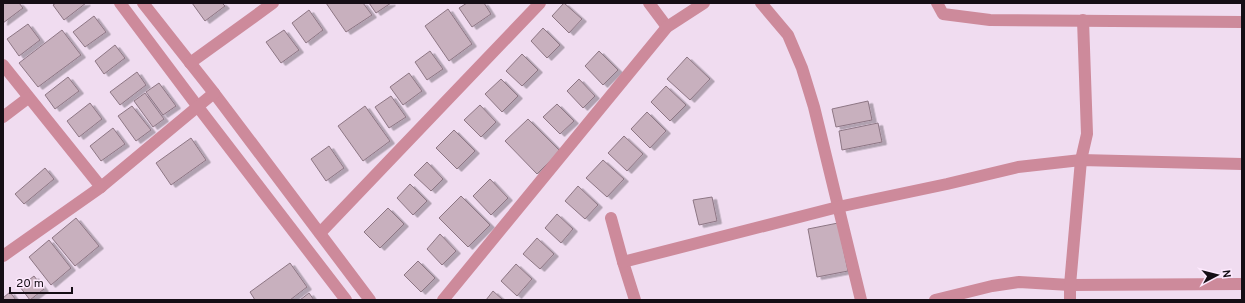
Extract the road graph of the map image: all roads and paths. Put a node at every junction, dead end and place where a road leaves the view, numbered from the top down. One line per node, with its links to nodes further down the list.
1 (120, 3): 16 (street)
2 (143, 3): 12 (street)
3 (273, 3): 12 (street)
4 (540, 3): 23 (street)
5 (649, 3): 11 (street)
6 (704, 3): 11 (street)
7 (761, 3): 21 (street)
8 (937, 3): 9 (street)
9 (1083, 20): 10 (street); 18 (street)
10 (1242, 22)
11 (667, 27): 30 (street)
12 (190, 63): 14 (street)
13 (3, 65): 15 (street)
14 (214, 93): 16 (street); 23 (street)
15 (28, 98): 17 (street); 20 (street)
16 (198, 107): 20 (street); 28 (street)
17 (3, 117)
18 (1080, 160): 19 (street); 21 (street); 27 (street)
19 (1242, 164)
20 (101, 187): 24 (street)
21 (838, 207): 25 (street); 32 (street)
22 (611, 218): 25 (street)
23 (320, 233): 29 (street)
24 (3, 256)
25 (623, 262): 31 (street)
26 (1242, 284): 27 (street)
27 (1070, 285): 33 (street); 34 (street)
28 (346, 300)
29 (370, 300)
30 (443, 300)
31 (635, 300)
32 (861, 300)
33 (935, 300)
34 (1070, 300)

